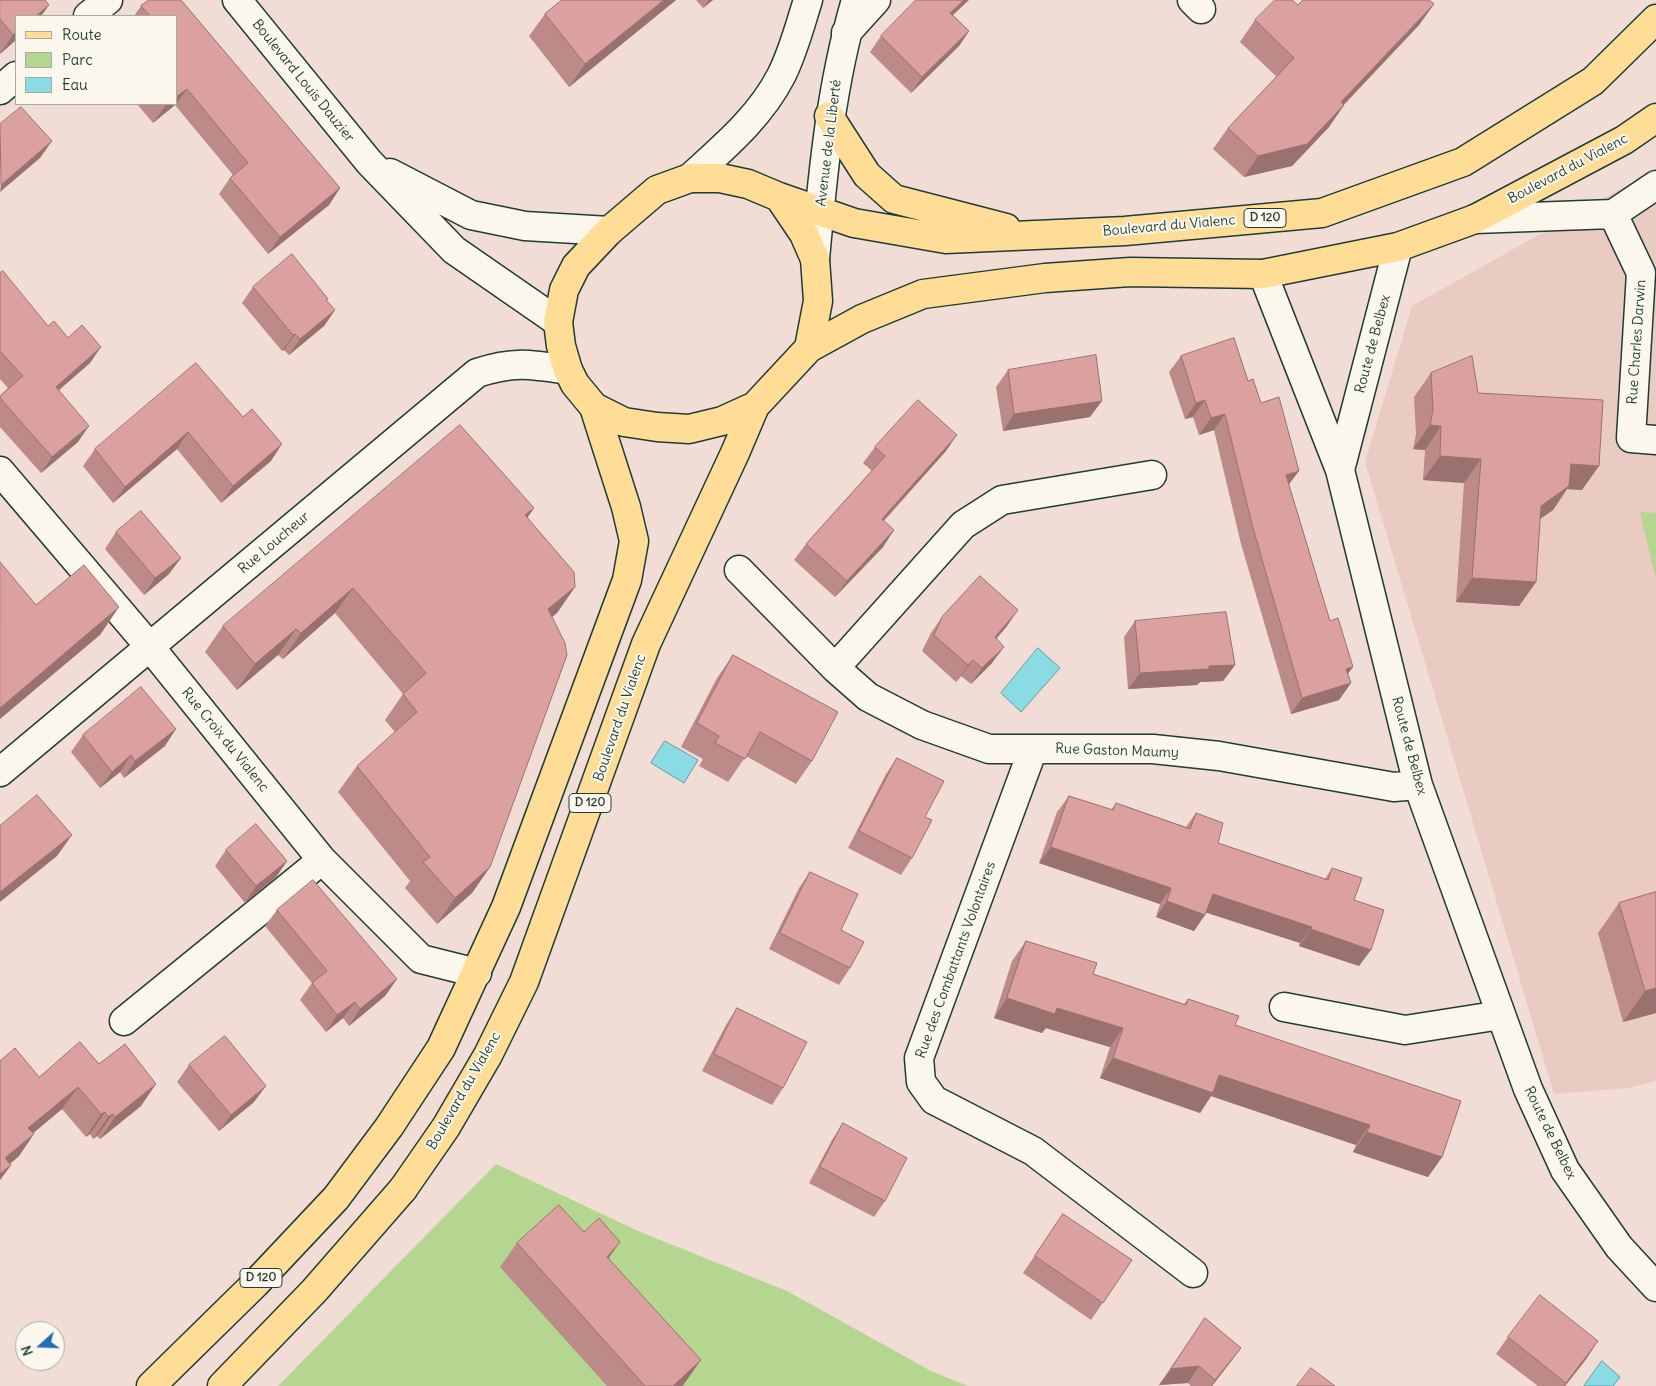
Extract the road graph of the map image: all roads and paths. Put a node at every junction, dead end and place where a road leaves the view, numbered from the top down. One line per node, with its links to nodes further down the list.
1 (108, 0): 6 (street)
2 (237, 0): 13 (street, Boulevard Louis Dauzier)
3 (808, 0): 14 (street)
4 (856, 0): 8 (street, Avenue de la Liberté)
5 (876, 0): 8 (street)
6 (89, 15)
7 (1656, 19): 21 (main road, Boulevard du Vialenc / D 120)
8 (846, 33): 11 (street, Avenue de la Liberté)
9 (15, 77): 10 (street)
10 (0, 90)
11 (829, 116): 17 (street, Avenue de la Liberté); 21 (main road)
12 (1656, 118): 19 (main road, Boulevard du Vialenc)
13 (369, 162): 20 (street, Boulevard Louis Dauzier); 25 (street, Boulevard Louis Dauzier)
14 (690, 178): 16 (main road, Boulevard du Vialenc); 20 (main road, Boulevard du Vialenc)
15 (1656, 185): 18 (street)
16 (779, 197): 17 (main road, Boulevard du Vialenc / D 120); 23 (main road)
17 (820, 211): 21 (main road, Boulevard du Vialenc / D 120); 23 (street, Avenue de la Liberté)
18 (1613, 214): 19 (street); 30 (street, Rue Charles Darwin)
19 (1475, 219): 22 (main road, Boulevard du Vialenc)
20 (609, 231): 25 (main road, Boulevard du Vialenc)
21 (1039, 236)
22 (1398, 247): 24 (main road, Boulevard du Vialenc); 31 (street, Route de Belbex)
23 (815, 259): 26 (main road)
24 (1263, 274): 26 (main road, Boulevard du Vialenc); 31 (street, Route de Belbex)
25 (558, 322): 27 (main road)
26 (809, 348): 28 (main road)
27 (568, 370): 29 (main road); 35 (street, Rue Loucheur)
28 (755, 406): 29 (main road); 48 (main road, Boulevard du Vialenc / D 120)
29 (594, 407): 41 (main road, D 120)
30 (1656, 440)
31 (1340, 470): 39 (street, Route de Belbex)
32 (0, 471): 35 (street, Rue Croix du Vialenc)
33 (1152, 475): 36 (street)
34 (739, 570): 36 (street, Rue Gaston Maumy)
35 (150, 647): 38 (street, Rue Loucheur); 40 (street, Rue Croix du Vialenc)
36 (835, 668): 37 (street, Rue Gaston Maumy)
37 (1032, 749): 39 (street, Rue Gaston Maumy); 45 (street, Rue des Combattants Volontaires)
38 (0, 772)
39 (1418, 785): 43 (street, Route de Belbex)
40 (322, 860): 41 (street, Rue Croix du Vialenc); 44 (street)
41 (477, 972): 47 (main road, D 120)
42 (1284, 1007): 43 (street)
43 (1501, 1016): 46 (street, Route de Belbex)
44 (124, 1021)
45 (1193, 1273)
46 (1656, 1287)
47 (151, 1386)
48 (222, 1386)

